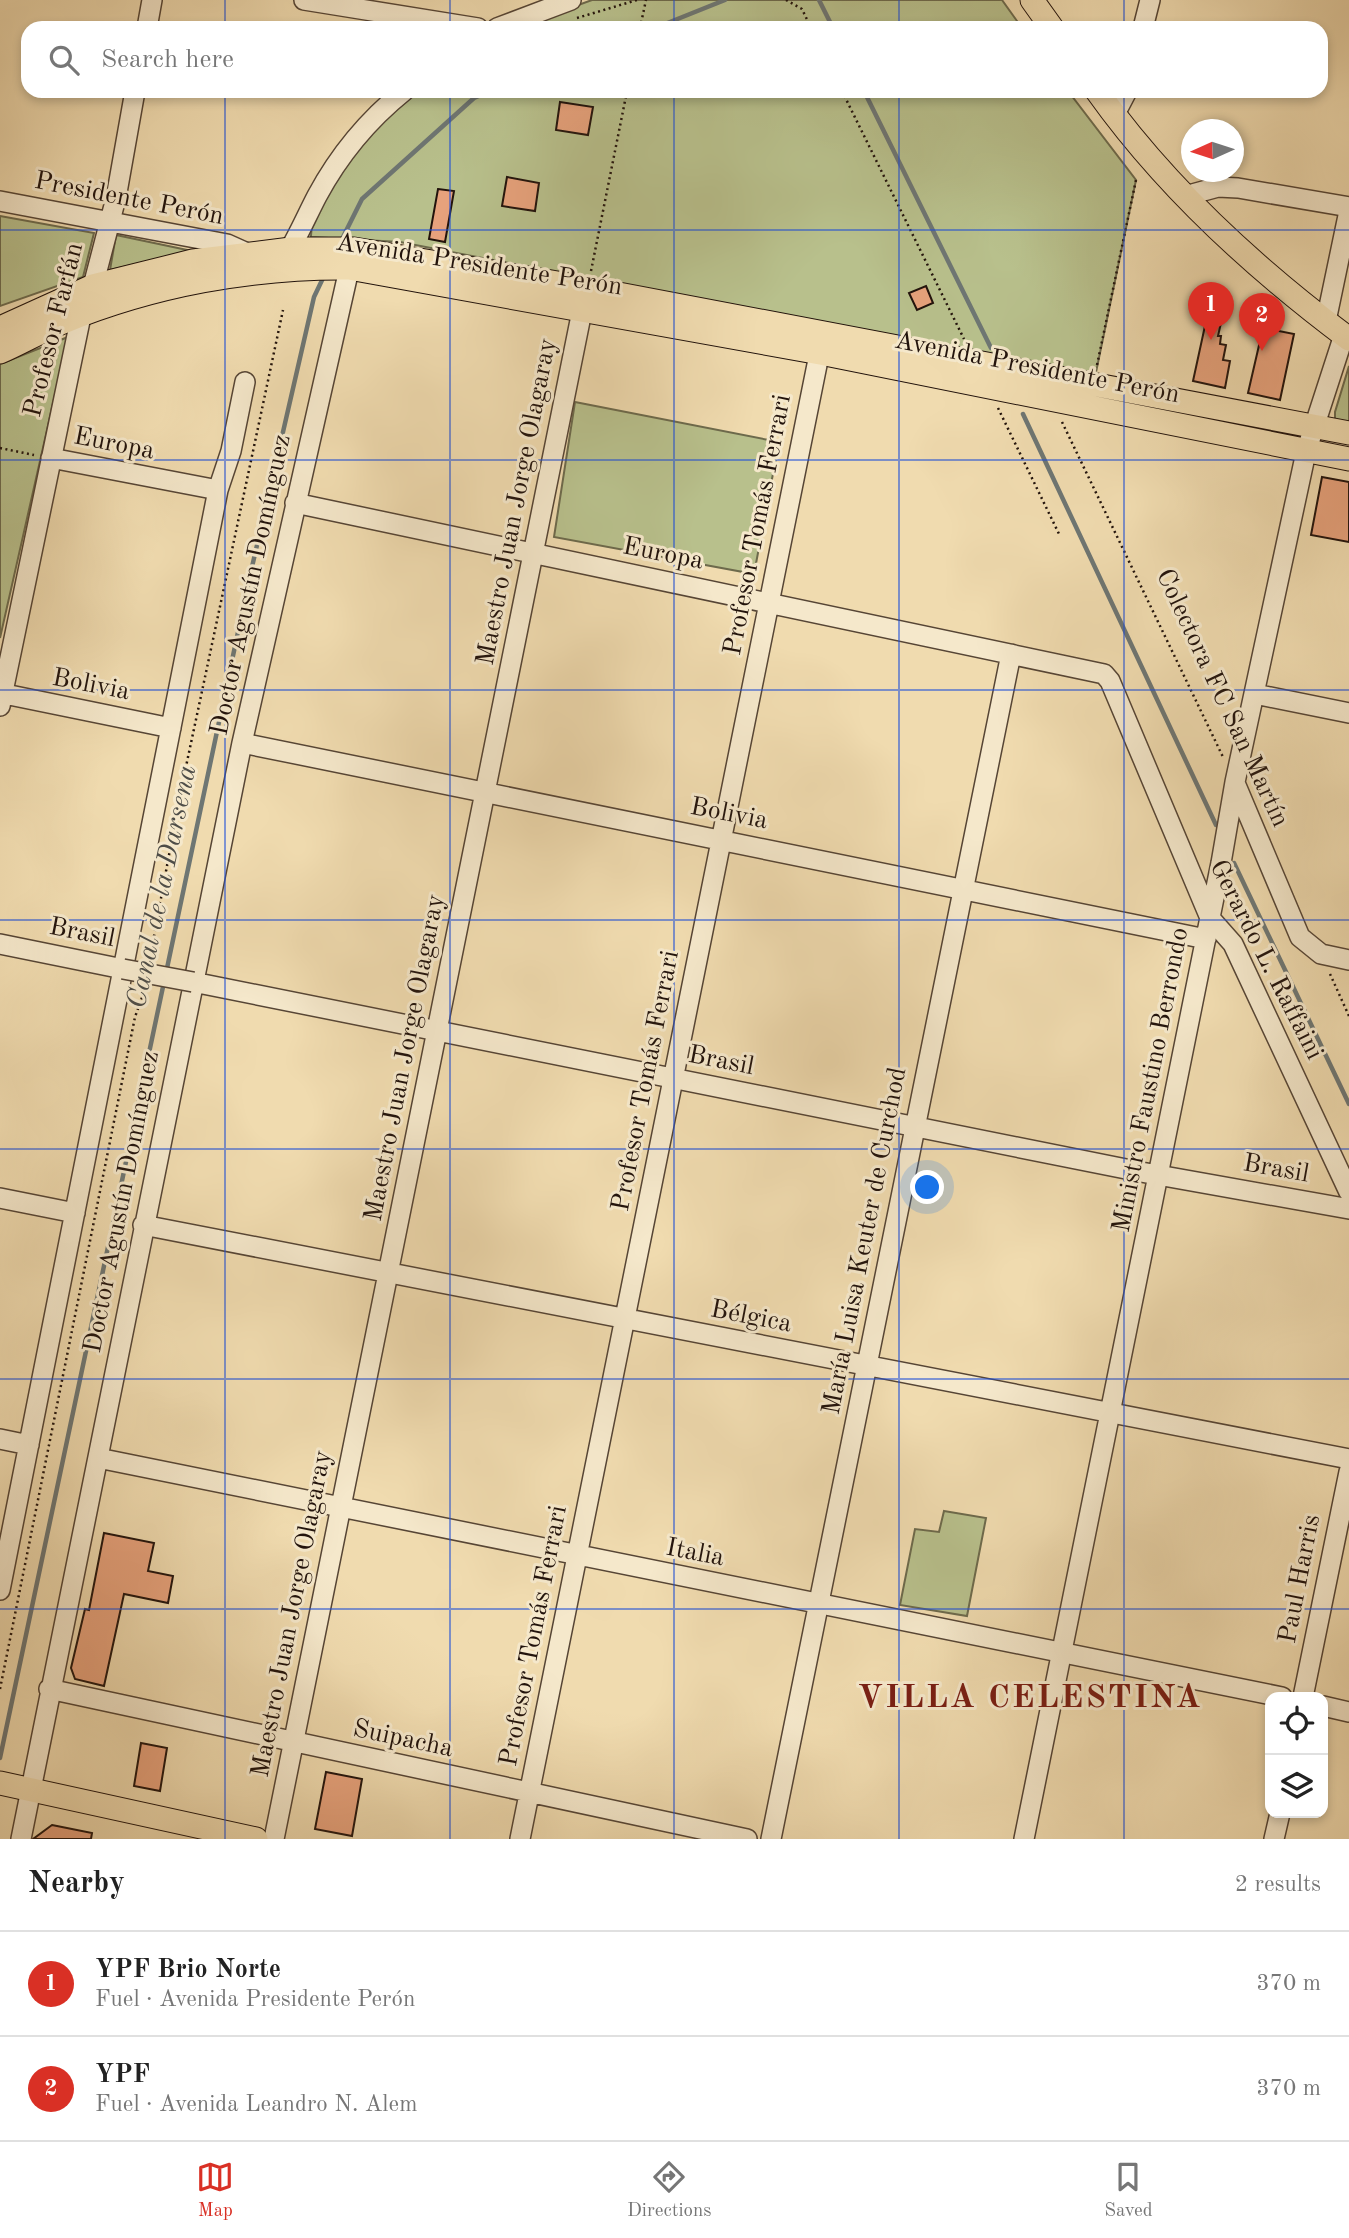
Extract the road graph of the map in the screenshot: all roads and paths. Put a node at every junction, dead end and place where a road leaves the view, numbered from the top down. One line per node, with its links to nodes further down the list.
1 (152, 0): 10 (street)
2 (304, 0): 9 (street)
3 (570, 0): 12 (street)
4 (637, 0): 13 (path)
5 (646, 0): 14 (path)
6 (786, 0): 15 (path)
7 (1032, 0): 16 (main road)
8 (1150, 0): 17 (street)
9 (398, 15): 11 (street)
10 (148, 21)
11 (435, 21)
12 (515, 21)
13 (567, 21)
14 (642, 21)
15 (808, 21)
16 (1047, 21)
17 (1145, 21)
18 (134, 98): 29 (street, Profesor Farfán)
19 (626, 98): 35 (path)
20 (845, 98): 42 (path)
21 (1102, 98): 24 (main road)
22 (1123, 98): 24 (street)
23 (381, 101): 30 (street)
24 (1114, 116): 26 (main road)
25 (1136, 180): 45 (path)
26 (1185, 197): 28 (street); 39 (main road)
27 (0, 201): 29 (street, Presidente Perón)
28 (1349, 209): 39 (street, Ministro Faustino Berrondo)
29 (107, 221): 31 (street, Presidente Perón); 34 (street, Profesor Farfán)
30 (291, 249): 31 (main road, Avenida Presidente Perón); 32 (main road, Avenida Presidente Perón); 33 (street)
31 (247, 253): 33 (main road, Avenida Presidente Perón); 34 (main road)
32 (352, 258): 33 (main road, Avenida Presidente Perón); 35 (main road, Avenida Presidente Perón); 54 (street, Doctor Agustín Domínguez)
33 (278, 269): 37 (main road)
34 (93, 286): 37 (street, Profesor Farfán); 38 (main road)
35 (585, 298): 40 (main road, Avenida Presidente Perón); 56 (street, Maestro Juan Jorge Olagaray)
36 (283, 310): 74 (path)
37 (81, 316): 41 (main road); 51 (street, Profesor Farfán)
38 (0, 328)
39 (1340, 332): 47 (street, Ministro Faustino Berrondo)
40 (822, 343): 42 (main road, Avenida Presidente Perón); 44 (main road, Avenida Presidente Perón); 57 (street, Profesor Tomás Ferrari)
41 (0, 352)
42 (975, 363): 45 (main road, Avenida Presidente Perón)
43 (245, 382): 53 (street, Doctor Agustín Domínguez)
44 (986, 385): 46 (main road, Avenida Presidente Perón); 55 (path)
45 (1091, 395): 46 (main road, Avenida Presidente Perón); 47 (main road, Avenida Presidente Perón); 50 (main road, Avenida Presidente Perón)
46 (1051, 398): 65 (path, Colectora FC San Martín)
47 (1312, 426): 48 (main road, Avenida Presidente Perón); 50 (street, Ministro Faustino Berrondo)
48 (1349, 433)
49 (0, 448): 51 (path, Europa)
50 (1306, 452): 52 (main road, Avenida Presidente Perón); 60 (street, Ministro Faustino Berrondo)
51 (51, 458): 53 (street, Europa); 61 (street, Profesor Farfán)
52 (1349, 459)
53 (218, 491): 63 (street, Doctor Agustín Domínguez)
54 (295, 503): 56 (street, Europa); 64 (street, Doctor Agustín Domínguez)
55 (1060, 536)
56 (533, 556): 57 (street, Europa); 66 (street, Maestro Juan Jorge Olagaray)
57 (770, 602): 58 (street, Europa); 67 (street, Profesor Tomás Ferrari)
58 (1011, 654): 59 (street, Europa); 68 (street, María Luisa Keuter de Curchod)
59 (1104, 674): 69 (street, Gerardo L. Raffaini)
60 (1255, 694): 62 (street); 65 (street, Ministro Faustino Berrondo)
61 (1, 698): 63 (street, Bolivia)
62 (1349, 713)
63 (172, 728): 75 (street, Doctor Agustín Domínguez)
64 (242, 743): 66 (street, Bolivia); 76 (street, Doctor Agustín Domínguez)
65 (1235, 782): 69 (street, Ministro Faustino Berrondo); 72 (street, Colectora FC San Martín)
66 (485, 791): 67 (street, Bolivia); 79 (street, Maestro Juan Jorge Olagaray)
67 (722, 839): 68 (street, Bolivia); 80 (street, Profesor Tomás Ferrari)
68 (964, 888): 70 (street, Bolivia); 81 (street, María Luisa Keuter de Curchod)
69 (1210, 918): 70 (street, Ministro Faustino Berrondo); 83 (street, Gerardo L. Raffaini)
70 (1206, 939): 82 (street, Ministro Faustino Berrondo)
71 (0, 944): 75 (street, Brasil)
72 (1321, 954): 73 (street); 78 (path)
73 (1349, 960)
74 (149, 961)
75 (123, 969): 76 (street, Brasil, bridge); 86 (street, Doctor Agustín Domínguez)
76 (193, 982): 79 (street, Brasil); 87 (street, Doctor Agustín Domínguez)
77 (145, 987): 102 (path)
78 (1349, 1016)
79 (436, 1033): 80 (street, Brasil); 88 (street, Maestro Juan Jorge Olagaray)
80 (674, 1078): 81 (street, Brasil); 89 (street, Profesor Tomás Ferrari)
81 (915, 1127): 82 (street, Brasil); 90 (street, María Luisa Keuter de Curchod)
82 (1158, 1175): 85 (street, Brasil); 91 (street, Ministro Faustino Berrondo)
83 (1349, 1192)
84 (0, 1198): 86 (street)
85 (1349, 1209)
86 (75, 1213): 93 (street, Doctor Agustín Domínguez)
87 (143, 1225): 88 (street, Bélgica); 94 (street, Doctor Agustín Domínguez)
88 (388, 1272): 89 (street, Bélgica); 97 (street, Maestro Juan Jorge Olagaray)
89 (625, 1318): 90 (street, Bélgica); 98 (street, Profesor Tomás Ferrari)
90 (867, 1365): 91 (street, Bélgica); 100 (street, María Luisa Keuter de Curchod)
91 (1110, 1415): 95 (street, Bélgica); 101 (street, Ministro Faustino Berrondo)
92 (0, 1439): 93 (street)
93 (29, 1445): 99 (street, Doctor Agustín Domínguez)
94 (98, 1458): 97 (street, Italia); 103 (street, Doctor Agustín Domínguez)
95 (1349, 1459)
96 (1349, 1472): 104 (street, Paul Harris)
97 (340, 1509): 98 (street, Italia); 108 (street, Maestro Juan Jorge Olagaray)
98 (577, 1556): 100 (street, Italia); 111 (street, Profesor Tomás Ferrari)
99 (0, 1590)
100 (819, 1604): 101 (street, Italia); 118 (street, María Luisa Keuter de Curchod)
101 (1061, 1653): 105 (street, Italia); 119 (street, Ministro Faustino Berrondo)
102 (0, 1689)
103 (49, 1689): 108 (street, Suipacha); 110 (street, Doctor Agustín Domínguez)
104 (1304, 1692)
105 (1265, 1694)
106 (1328, 1707): 107 (street)
107 (1349, 1712)
108 (293, 1743): 111 (street, Suipacha); 115 (street, Maestro Juan Jorge Olagaray)
109 (0, 1783): 110 (main road)
110 (32, 1790): 113 (street, Doctor Agustín Domínguez); 114 (main road)
111 (530, 1793): 116 (street, Profesor Tomás Ferrari); 117 (street, Suipacha)
112 (1279, 1818): 120 (street)
113 (21, 1839)
114 (256, 1839)
115 (274, 1839)
116 (520, 1839)
117 (747, 1839)
118 (771, 1839)
119 (1024, 1839)
120 (1275, 1839)

